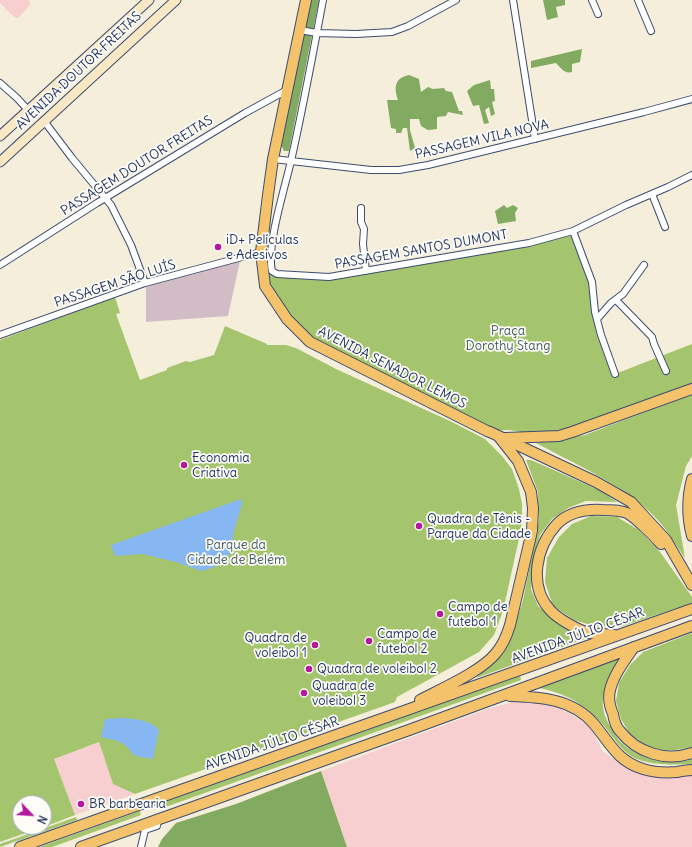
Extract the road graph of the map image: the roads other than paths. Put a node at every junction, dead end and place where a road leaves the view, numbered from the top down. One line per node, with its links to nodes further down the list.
1 (149, 0): 16 (main road, AVENIDA DOUTOR FREITAS)
2 (176, 0): 17 (main road, AVENIDA DOUTOR FREITAS)
3 (306, 0): 10 (main road, AVENIDA SENADOR LEMOS)
4 (323, 0): 12 (street)
5 (456, 0): 12 (street)
6 (513, 0): 19 (street)
7 (592, 0): 9 (street)
8 (638, 0): 11 (street)
9 (598, 14)
10 (300, 30): 12 (street); 14 (main road, AVENIDA SENADOR LEMOS)
11 (651, 31)
12 (317, 33): 21 (street)
13 (0, 83): 16 (street)
14 (287, 90): 20 (main road, AVENIDA SENADOR LEMOS); 25 (street, PASSAGEM DOUTOR FREITAS)
15 (692, 99): 19 (street, PASSAGEM VILA NOVA)
16 (28, 110): 18 (main road, AVENIDA DOUTOR FREITAS)
17 (44, 121): 22 (main road, AVENIDA DOUTOR FREITAS); 25 (street)
18 (0, 136)
19 (536, 139): 21 (street, PASSAGEM VILA NOVA)
20 (273, 159): 21 (street, PASSAGEM VILA NOVA); 29 (main road, AVENIDA SENADOR LEMOS)
21 (291, 161): 32 (street, PASSAGEM SANTOS DUMONT)
22 (0, 162)
23 (692, 174): 24 (street, PASSAGEM SANTOS DUMONT)
24 (652, 194): 27 (street); 28 (street, PASSAGEM SANTOS DUMONT)
25 (106, 198): 30 (street, PASSAGEM DOUTOR FREITAS); 33 (street)
26 (361, 208): 32 (street)
27 (665, 227)
28 (573, 231): 32 (street, PASSAGEM SANTOS DUMONT); 35 (street)
29 (261, 252): 33 (street, PASSAGEM SÃO LUÍS); 40 (main road, AVENIDA SENADOR LEMOS)
30 (0, 265)
31 (644, 265): 34 (street)
32 (366, 271)
33 (145, 283): 36 (street, PASSAGEM SÃO LUÍS)
34 (616, 300): 35 (street); 37 (street)
35 (597, 319): 38 (street)
36 (0, 335)
37 (666, 371)
38 (615, 374)
39 (692, 389): 40 (main road)
40 (500, 437): 43 (main road, AVENIDA SENADOR LEMOS); 49 (main road)
41 (692, 479): 42 (main road)
42 (692, 536)
43 (691, 584): 46 (main road)
44 (692, 609): 46 (main road, AVENIDA JÚLIO CÉSAR)
45 (692, 626): 47 (main road)
46 (618, 635): 49 (main road, AVENIDA JÚLIO CÉSAR)
47 (634, 647): 48 (main road); 50 (main road)
48 (504, 695): 51 (main road); 52 (main road)
49 (384, 718): 53 (main road, AVENIDA JÚLIO CÉSAR)
50 (692, 753)
51 (692, 770)
52 (158, 820): 54 (main road); 55 (street)
53 (20, 847)
54 (81, 847)
55 (141, 847)

